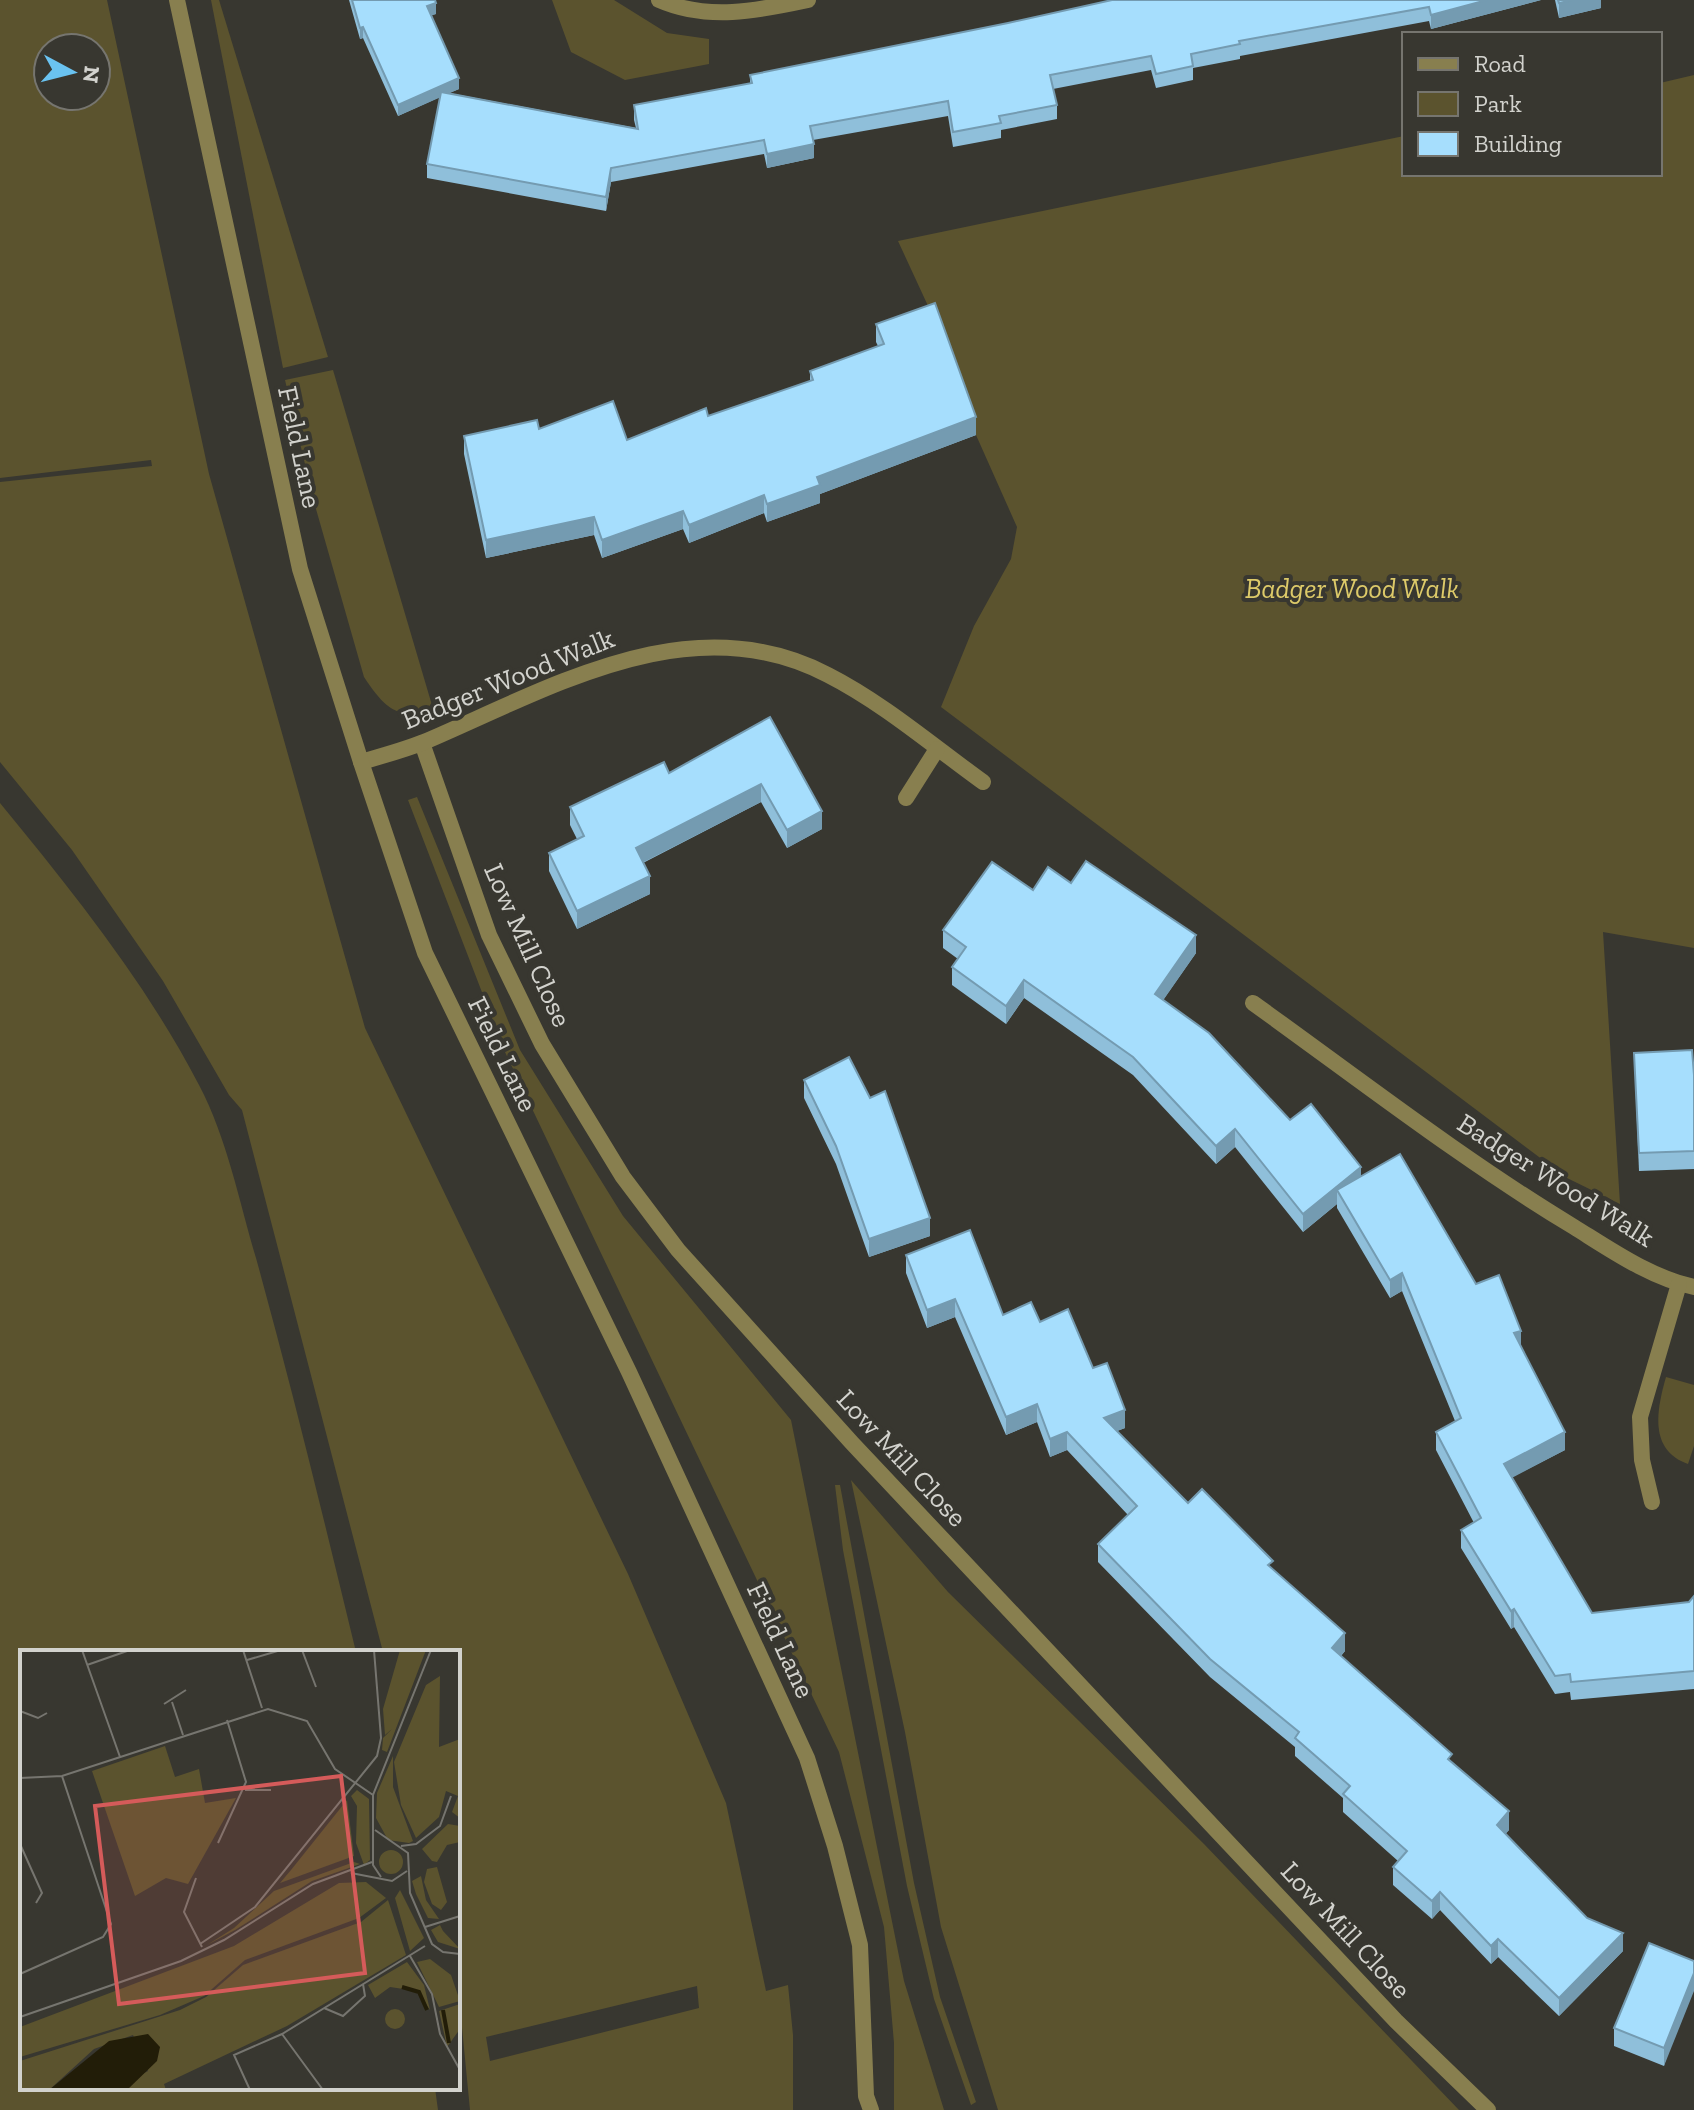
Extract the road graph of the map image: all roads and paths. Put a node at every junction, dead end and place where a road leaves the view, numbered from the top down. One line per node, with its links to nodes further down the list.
1 (177, 0): 6 (street, Field Lane)
2 (659, 0): 3 (street)
3 (808, 0)
4 (422, 743): 5 (street, Badger Wood Walk); 6 (street, Badger Wood Walk); 13 (street, Low Mill Close)
5 (937, 749): 7 (street, Badger Wood Walk); 8 (street)
6 (361, 762): 12 (street, Field Lane)
7 (983, 782)
8 (906, 798)
9 (1253, 1003): 10 (street, Badger Wood Walk)
10 (1686, 1285): 11 (street, Badger Wood Walk)
11 (1652, 1502)
12 (866, 2105)
13 (1488, 2110)

